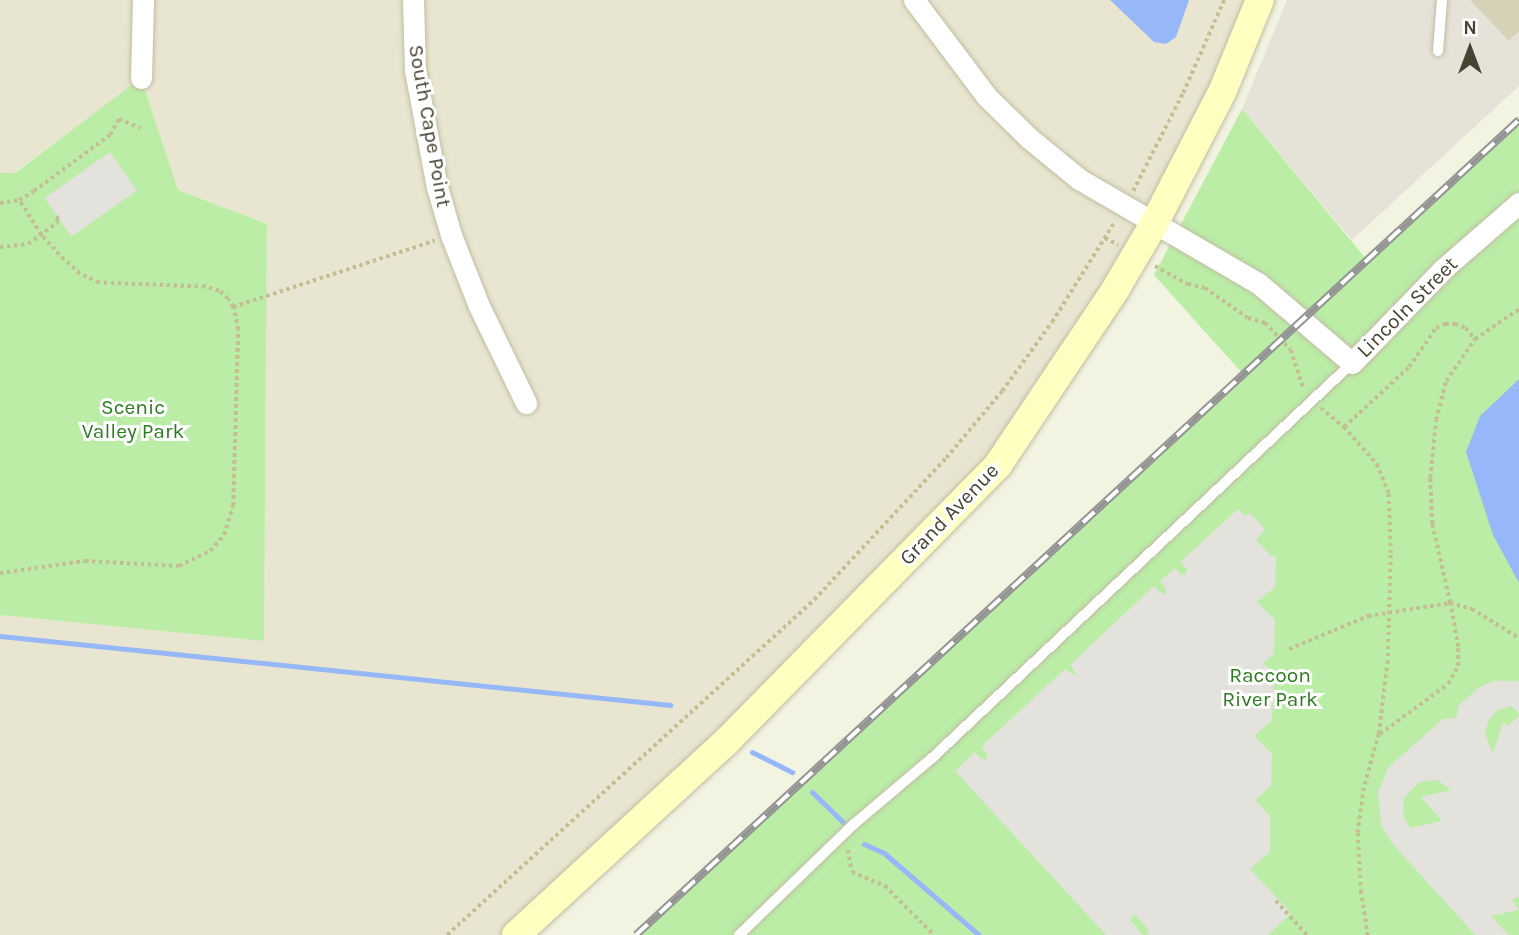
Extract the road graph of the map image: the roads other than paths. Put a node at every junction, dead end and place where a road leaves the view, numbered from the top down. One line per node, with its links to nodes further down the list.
1 (143, 0): 7 (street)
2 (413, 0): 11 (street, South Cape Point)
3 (914, 0): 9 (street, Lincoln Street)
4 (1260, 0): 9 (main road, Grand Avenue)
5 (1441, 0): 6 (lane)
6 (1438, 51)
7 (141, 78)
8 (1519, 203): 10 (street, Lincoln Street)
9 (1155, 222): 10 (street, Lincoln Street); 12 (main road, Grand Avenue)
10 (1352, 363): 13 (lane)
11 (526, 403)
12 (516, 935)
13 (739, 935)

